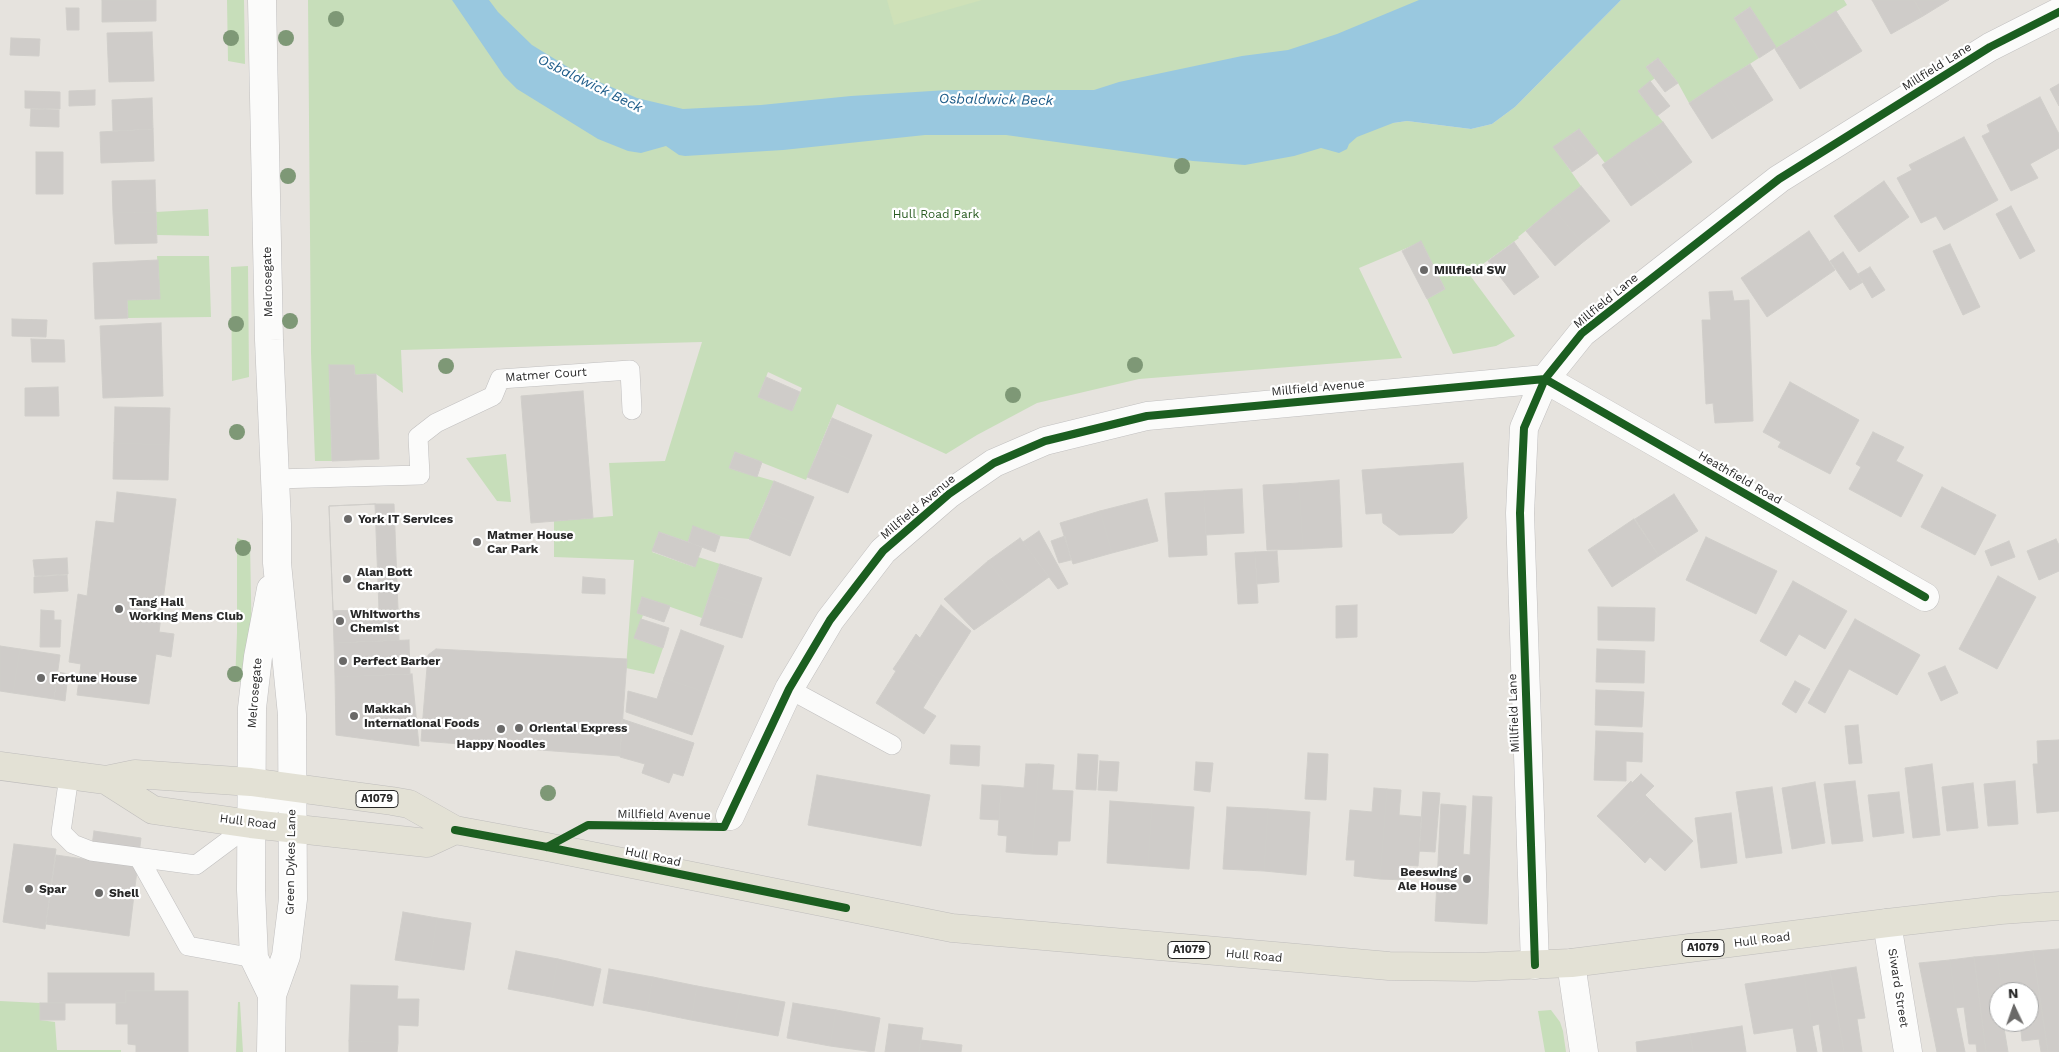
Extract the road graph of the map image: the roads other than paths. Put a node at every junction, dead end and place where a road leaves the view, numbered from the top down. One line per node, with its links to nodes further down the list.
1 (262, 0): 5 (street, Melrosegate)
2 (2059, 12): 3 (street, Millfield Lane)
3 (1545, 379): 7 (street, Heathfield Road); 8 (street, Millfield Avenue); 24 (street, Millfield Lane)
4 (632, 410): 5 (lane, Matmer Court)
5 (275, 479): 6 (street, Melrosegate)
6 (276, 563): 13 (street, Melrosegate); 14 (street, Melrosegate)
7 (1925, 597)
8 (789, 689): 9 (lane); 15 (street, Millfield Avenue)
9 (892, 745)
10 (0, 766): 11 (main road, Hull Road / A1079)
11 (70, 776): 12 (main road, Hull Road / A1079); 19 (lane)
12 (106, 780): 13 (main road, Hull Road / A1079); 16 (main road, Hull Road / A1079)
13 (251, 782): 14 (main road, Hull Road / A1079); 16 (street, Melrosegate)
14 (292, 787): 16 (lane); 17 (street, Green Dykes Lane); 18 (main road, Hull Road / A1079)
15 (730, 816)
16 (251, 824): 17 (main road, Hull Road / A1079); 19 (lane); 22 (street, Green Dykes Lane)
17 (292, 827): 18 (main road, Hull Road / A1079); 25 (street, Green Dykes Lane)
18 (455, 830): 24 (main road, Hull Road / A1079)
19 (139, 858): 22 (lane)
20 (2059, 906): 21 (main road, Hull Road / A1079)
21 (1887, 924): 23 (main road, Hull Road / A1079); 28 (street, Siward Street)
22 (254, 958): 25 (street, Green Dykes Lane)
23 (1571, 963): 24 (main road, Hull Road / A1079); 27 (street)
24 (1535, 965)
25 (272, 995): 26 (street, Green Dykes Lane)
26 (271, 1052)
27 (1584, 1052)
28 (1908, 1052)

